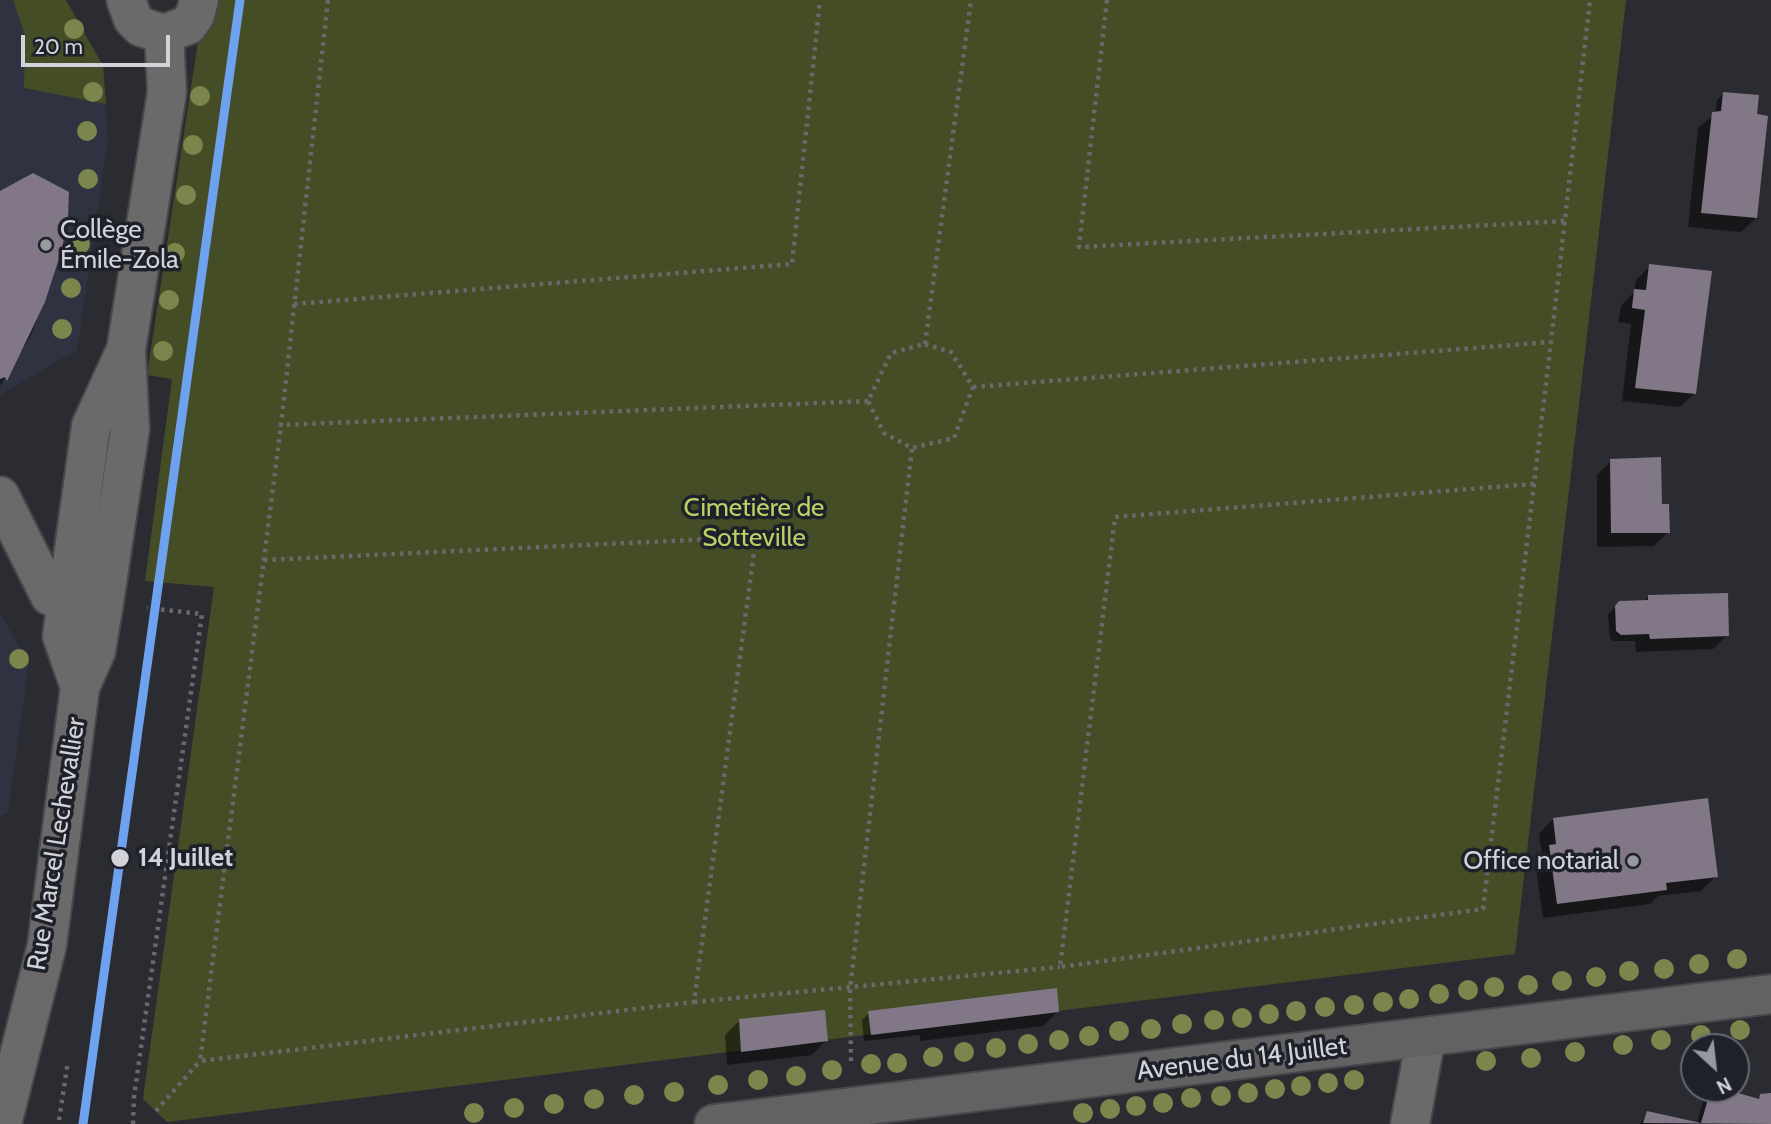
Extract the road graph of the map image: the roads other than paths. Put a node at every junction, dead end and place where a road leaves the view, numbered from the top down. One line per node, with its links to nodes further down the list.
1 (126, 0): 3 (street)
2 (199, 0): 3 (street)
3 (164, 34): 9 (street, Rue Marcel Lechevallier)
4 (0, 496): 5 (street)
5 (50, 596)
6 (1771, 994): 7 (main road, Avenue du 14 Juillet)
7 (1426, 1037): 8 (main road, Avenue du 14 Juillet); 10 (street)
8 (733, 1123)
9 (2, 1124)
10 (1410, 1124)

